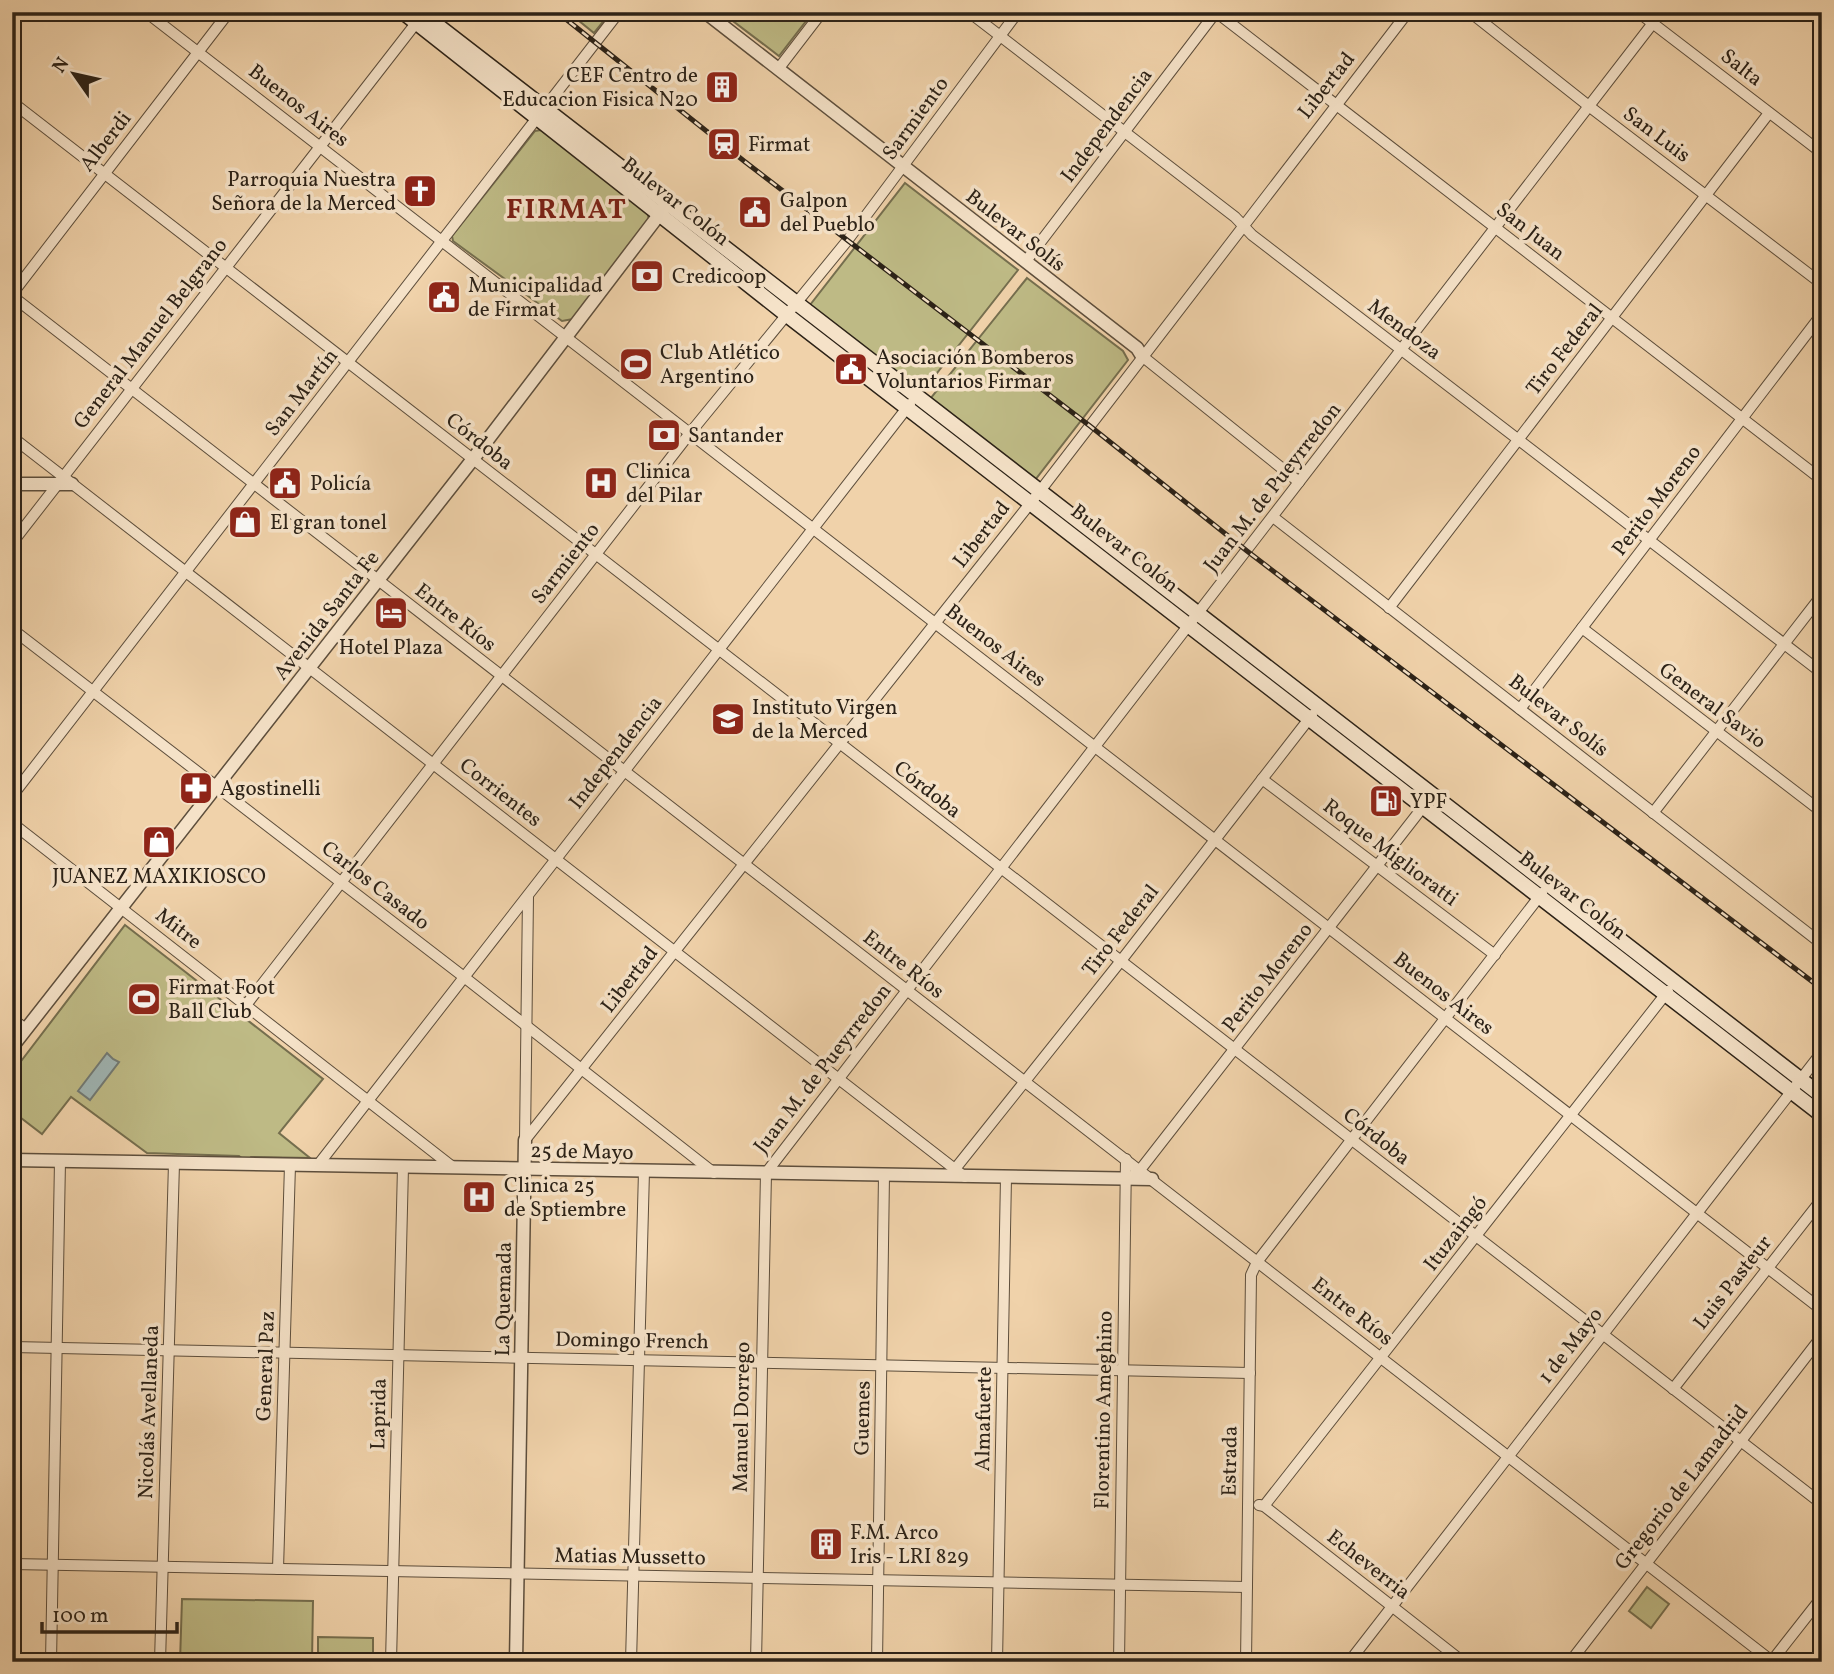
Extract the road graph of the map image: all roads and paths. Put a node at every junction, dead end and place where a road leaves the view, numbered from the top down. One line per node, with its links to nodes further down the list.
1 (146, 12): 16 (street, Buenos Aires)
2 (229, 12): 16 (street, Alberdi)
3 (403, 12): 13 (main road, Bulevar Colón)
4 (619, 12): 21 (street, San Martín)
5 (705, 12): 17 (street, Bulevar Solís)
6 (822, 12): 17 (street)
7 (969, 12): 15 (street, Mendoza)
8 (1018, 12): 15 (street, Sarmiento)
9 (1216, 12): 19 (street, San Juan); 23 (street, Independencia)
10 (1408, 12): 19 (street, Libertad)
11 (1470, 12): 20 (street, San Luis)
12 (1638, 12): 14 (street, Salta)
13 (420, 16): 21 (main road, Bulevar Colón); 24 (street, General Manuel Belgrano)
14 (1653, 23): 20 (street, Juan M. de Pueyrredon); 22 (street, Salta)
15 (1000, 36): 23 (street, Mendoza); 26 (street, Sarmiento)
16 (198, 52): 24 (street, Buenos Aires); 27 (street, Alberdi)
17 (779, 68): 26 (street, Bulevar Solís)
18 (12, 102): 27 (street, Córdoba)
19 (1335, 104): 30 (street, Libertad); 31 (street, San Juan)
20 (1590, 107): 28 (street, San Luis); 31 (street, Juan M. de Pueyrredon)
21 (540, 113): 29 (main road, Bulevar Colón); 32 (street, San Martín)
22 (1769, 113): 25 (street, Salta); 28 (street, Tiro Federal)
23 (1124, 132): 30 (street, Mendoza); 33 (street, Independencia)
24 (320, 146): 32 (street, Buenos Aires); 34 (street, General Manuel Belgrano)
25 (1822, 153)
26 (904, 167): 33 (street, Bulevar Solís); 37 (street, Sarmiento)
27 (104, 174): 34 (street, Córdoba); 36 (street, Alberdi)
28 (1707, 196): 35 (street, San Luis); 39 (street, Tiro Federal)
29 (663, 209): 37 (main road, Bulevar Colón); 40 (street, Avenida Santa Fe)
30 (1243, 226): 41 (street, Mendoza); 42 (street, Libertad)
31 (1496, 229): 39 (street, San Juan); 41 (street, Juan M. de Pueyrredon)
32 (442, 240): 40 (street, Buenos Aires); 43 (street, San Martín)
33 (1026, 261): 42 (street, Bulevar Solís)
34 (226, 267): 43 (street, Córdoba); 44 (street, General Manuel Belgrano)
35 (1822, 284)
36 (12, 295): 44 (street, Entre Ríos)
37 (792, 309): 45 (main road, Bulevar Colón); 47 (street, Sarmiento)
38 (1822, 314): 46 (street, Perito Moreno)
39 (1612, 318): 46 (street, San Juan); 49 (street, Tiro Federal)
40 (566, 337): 47 (street, Buenos Aires); 50 (street, Avenida Santa Fe)
41 (1402, 351): 49 (street, Mendoza); 53 (street, Juan M. de Pueyrredon)
42 (1142, 356): 53 (street, Bulevar Solís); 56 (street, Libertad)
43 (348, 362): 50 (street, Córdoba); 55 (street, San Martín)
44 (131, 389): 52 (street, General Manuel Belgrano); 55 (street, Entre Ríos)
45 (912, 401): 56 (main road, Bulevar Colón); 58 (street, Independencia)
46 (1742, 418): 51 (street, San Juan); 59 (street, Perito Moreno)
47 (690, 433): 58 (street, Buenos Aires); 61 (street, Sarmiento)
48 (12, 437): 52 (street, Corrientes)
49 (1519, 439): 59 (street, Mendoza); 65 (street, Tiro Federal)
50 (472, 459): 61 (street, Córdoba); 63 (street, Avenida Santa Fe)
51 (1822, 480)
52 (64, 482): 54 (street); 60 (street, General Manuel Belgrano); 62 (street, Corrientes)
53 (1299, 482): 57 (street, Juan M. de Pueyrredon)
54 (12, 484)
55 (254, 484): 62 (street, San Martín); 63 (street, Entre Ríos)
56 (1035, 496): 66 (main road, Bulevar Colón); 67 (street, Libertad)
57 (1273, 517): 65 (street, Bulevar Solís); 66 (street, Juan M. de Pueyrredon)
58 (814, 528): 67 (street, Buenos Aires); 71 (street, Independencia)
59 (1650, 539): 68 (street, Perito Moreno); 70 (street, Mendoza)
60 (12, 543)
61 (596, 555): 71 (street, Córdoba); 74 (street, Sarmiento)
62 (186, 573): 72 (street, Corrientes); 75 (street, San Martín)
63 (378, 580): 72 (street, Avenida Santa Fe); 74 (street, Entre Ríos)
64 (1822, 595): 70 (street)
65 (1389, 608): 76 (street, Bulevar Solís)
66 (1193, 618): 77 (main road, Bulevar Colón); 80 (street, Juan M. de Pueyrredon)
67 (936, 623): 79 (street, Libertad); 80 (street, Buenos Aires)
68 (1581, 628): 76 (street, Perito Moreno); 78 (street, General Savio)
69 (12, 629): 75 (street, Carlos Casado)
70 (1783, 643): 73 (street, Mendoza); 78 (street)
71 (719, 650): 79 (street, Córdoba); 82 (street, Independencia)
72 (309, 668): 81 (street, Corrientes); 84 (street, Avenida Santa Fe)
73 (1822, 673)
74 (501, 676): 81 (street, Sarmiento); 82 (street, Entre Ríos)
75 (94, 692): 84 (street, Carlos Casado); 85 (street, San Martín)
76 (1520, 709): 88 (street, Bulevar Solís)
77 (1315, 712): 83 (street, Tiro Federal); 86 (main road, Bulevar Colón)
78 (1716, 731): 87 (street, General Savio); 88 (street)
79 (839, 744): 92 (street, Libertad); 94 (street, Córdoba)
80 (1095, 746): 90 (street, Buenos Aires); 94 (street, Juan M. de Pueyrredon)
81 (433, 764): 91 (street, Corrientes); 95 (street, Sarmiento)
82 (624, 772): 91 (street, Independencia); 92 (street, Entre Ríos)
83 (1262, 779): 90 (street, Tiro Federal); 93 (street, Roque Miglioratti)
84 (216, 786): 95 (street, Carlos Casado); 98 (street, Avenida Santa Fe)
85 (12, 796)
86 (1428, 800): 93 (street, Perito Moreno); 96 (main road, Bulevar Colón)
87 (1822, 811)
88 (1653, 813): 100 (street, Bulevar Solís)
89 (12, 823): 98 (street, Mitre)
90 (1215, 839): 99 (street, Buenos Aires); 103 (street, Tiro Federal)
91 (556, 859): 97 (street, Independencia); 101 (street, Corrientes)
92 (744, 864): 101 (street, Libertad); 106 (street, Entre Ríos)
93 (1378, 866): 99 (street, Perito Moreno); 102 (street, Roque Miglioratti)
94 (1000, 869): 103 (street, Córdoba); 106 (street, Juan M. de Pueyrredon)
95 (341, 882): 104 (street, Carlos Casado); 107 (street, Sarmiento)
96 (1544, 890): 102 (street); 105 (main road, Bulevar Colón)
97 (528, 895): 104 (street, Independencia); 110 (street, La Quemada)
98 (121, 907): 107 (street, Mitre); 111 (street, Avenida Santa Fe)
99 (1329, 928): 108 (street, Buenos Aires); 113 (street, Perito Moreno)
100 (1822, 944)
101 (675, 951): 115 (street, Libertad); 116 (street, Corrientes)
102 (1495, 956): 108 (street)
103 (1121, 962): 113 (street, Córdoba); 117 (street, Tiro Federal)
104 (464, 977): 110 (street, Carlos Casado); 120 (street, Independencia)
105 (1671, 988): 118 (main road, Bulevar Colón); 121 (street, Ituzaingó)
106 (907, 990): 116 (street, Juan M. de Pueyrredon); 117 (street, Entre Ríos)
107 (246, 1005): 120 (street, Mitre)
108 (1446, 1018): 121 (street, Buenos Aires); 124 (street)
109 (12, 1019): 111 (street)
110 (527, 1026): 115 (street, Carlos Casado); 123 (street, La Quemada)
111 (26, 1029): 112 (street, Avenida Santa Fe)
112 (12, 1047)
113 (1234, 1050): 124 (street, Córdoba); 134 (street, Perito Moreno)
114 (1822, 1052): 118 (street, 1 de Mayo)
115 (582, 1069): 123 (street, Libertad); 136 (street, Carlos Casado)
116 (839, 1078): 137 (street, Juan M. de Pueyrredon); 138 (street, Corrientes)
117 (1025, 1081): 125 (street, Entre Ríos); 138 (street, Tiro Federal)
118 (1795, 1085): 119 (main road, Bulevar Colón); 122 (main road, Bulevar Colón); 144 (street, 1 de Mayo)
119 (1822, 1096)
120 (369, 1101): 130 (street, Independencia); 132 (street, Mitre)
121 (1571, 1115): 144 (street, Buenos Aires); 145 (street, Ituzaingó)
122 (1822, 1115)
123 (525, 1140): 133 (street, La Quemada)
124 (1351, 1140): 145 (street, Córdoba); 146 (street)
125 (1126, 1159): 134 (street, Entre Ríos); 141 (street, Florentino Ameghino)
126 (12, 1160): 127 (street, 25 de Mayo)
127 (60, 1161): 128 (street, 25 de Mayo); 152 (street)
128 (174, 1163): 129 (street, 25 de Mayo); 153 (street, Nicolás Avellaneda)
129 (290, 1165): 130 (street, 25 de Mayo); 154 (street, General Paz)
130 (318, 1165): 131 (street, 25 de Mayo)
131 (403, 1167): 132 (street, 25 de Mayo); 155 (street, Laprida)
132 (454, 1168): 133 (street, 25 de Mayo)
133 (525, 1169): 135 (street, 25 de Mayo); 156 (street, La Quemada)
134 (1140, 1170): 141 (street, Perito Moreno); 142 (street, Entre Ríos)
135 (644, 1171): 136 (street, 25 de Mayo); 158 (street)
136 (714, 1172): 137 (street, 25 de Mayo)
137 (766, 1173): 139 (street, 25 de Mayo); 159 (street, Manuel Dorrego)
138 (957, 1174): 139 (street, 25 de Mayo); 140 (street, 25 de Mayo)
139 (884, 1175): 160 (street, Guemes)
140 (1006, 1177): 141 (street, 25 de Mayo); 161 (street, Almafuerte)
141 (1126, 1179): 142 (street, 25 de Mayo); 162 (street, Florentino Ameghino)
142 (1152, 1179): 146 (street, Entre Ríos)
143 (1822, 1199): 147 (street, Luis Pasteur)
144 (1696, 1213): 147 (street, Buenos Aires); 149 (street, 1 de Mayo)
145 (1476, 1237): 149 (street, Córdoba); 157 (street, Ituzaingó)
146 (1257, 1262): 157 (street, Entre Ríos); 163 (street, Estrada)
147 (1767, 1268): 148 (street, Buenos Aires); 164 (street, Luis Pasteur)
148 (1822, 1310)
149 (1602, 1335): 164 (street, Córdoba); 166 (street, 1 de Mayo)
150 (1822, 1336): 165 (street, Gregorio de Lamadrid)
151 (12, 1347): 152 (street, Domingo French)
152 (57, 1348): 153 (street, Domingo French); 172 (street)
153 (169, 1350): 154 (street, Domingo French); 173 (street, Nicolás Avellaneda)
154 (285, 1352): 155 (street, Domingo French); 174 (street, General Paz)
155 (398, 1355): 156 (street, Domingo French); 175 (street, Laprida)
156 (521, 1357): 158 (street, Domingo French); 176 (street, La Quemada)
157 (1381, 1359): 166 (street, Entre Ríos); 169 (street, Ituzaingó)
158 (639, 1360): 159 (street, Domingo French); 177 (street)
159 (762, 1362): 160 (street, Domingo French); 178 (street, Manuel Dorrego)
160 (882, 1365): 161 (street, Domingo French); 179 (street, Guemes)
161 (1003, 1367): 162 (street, Domingo French); 180 (street, Almafuerte)
162 (1123, 1370): 163 (street, Domingo French); 181 (street, Florentino Ameghino)
163 (1250, 1373): 167 (street, Estrada)
164 (1673, 1390): 165 (street, Córdoba)
165 (1741, 1442): 168 (street, Córdoba); 170 (street, Gregorio de Lamadrid)
166 (1508, 1456): 170 (street, Entre Ríos); 184 (street, 1 de Mayo)
167 (1248, 1504): 169 (street); 182 (street, Estrada)
168 (1822, 1504)
169 (1264, 1506): 184 (street, Echeverria)
170 (1647, 1563): 197 (street, Gregorio de Lamadrid); 198 (street, Entre Ríos)
171 (12, 1564): 172 (street, Matias Mussetto)
172 (53, 1564): 173 (street, Matias Mussetto); 185 (street)
173 (163, 1566): 174 (street, Matias Mussetto); 186 (street, Nicolás Avellaneda)
174 (278, 1569): 175 (street, Matias Mussetto)
175 (393, 1571): 176 (street, Matias Mussetto); 187 (street, Laprida)
176 (518, 1573): 177 (street, Matias Mussetto); 188 (street, La Quemada)
177 (633, 1575): 178 (street, Matias Mussetto); 189 (street)
178 (758, 1578): 179 (street, Matias Mussetto); 190 (street, Manuel Dorrego)
179 (879, 1580): 180 (street, Matias Mussetto); 191 (street, Guemes)
180 (999, 1582): 181 (street, Matias Mussetto); 192 (street, Almafuerte)
181 (1120, 1584): 182 (street, Matias Mussetto); 193 (street, Florentino Ameghino)
182 (1247, 1587): 194 (street, Estrada)
183 (1822, 1597): 198 (street)
184 (1392, 1607): 195 (street, 1 de Mayo); 196 (street, Echeverria)
185 (51, 1662)
186 (160, 1662)
187 (391, 1662)
188 (516, 1662)
189 (631, 1662)
190 (756, 1662)
191 (877, 1662)
192 (997, 1662)
193 (1119, 1662)
194 (1246, 1662)
195 (1349, 1662)
196 (1464, 1662)
197 (1570, 1662)
198 (1772, 1662)

